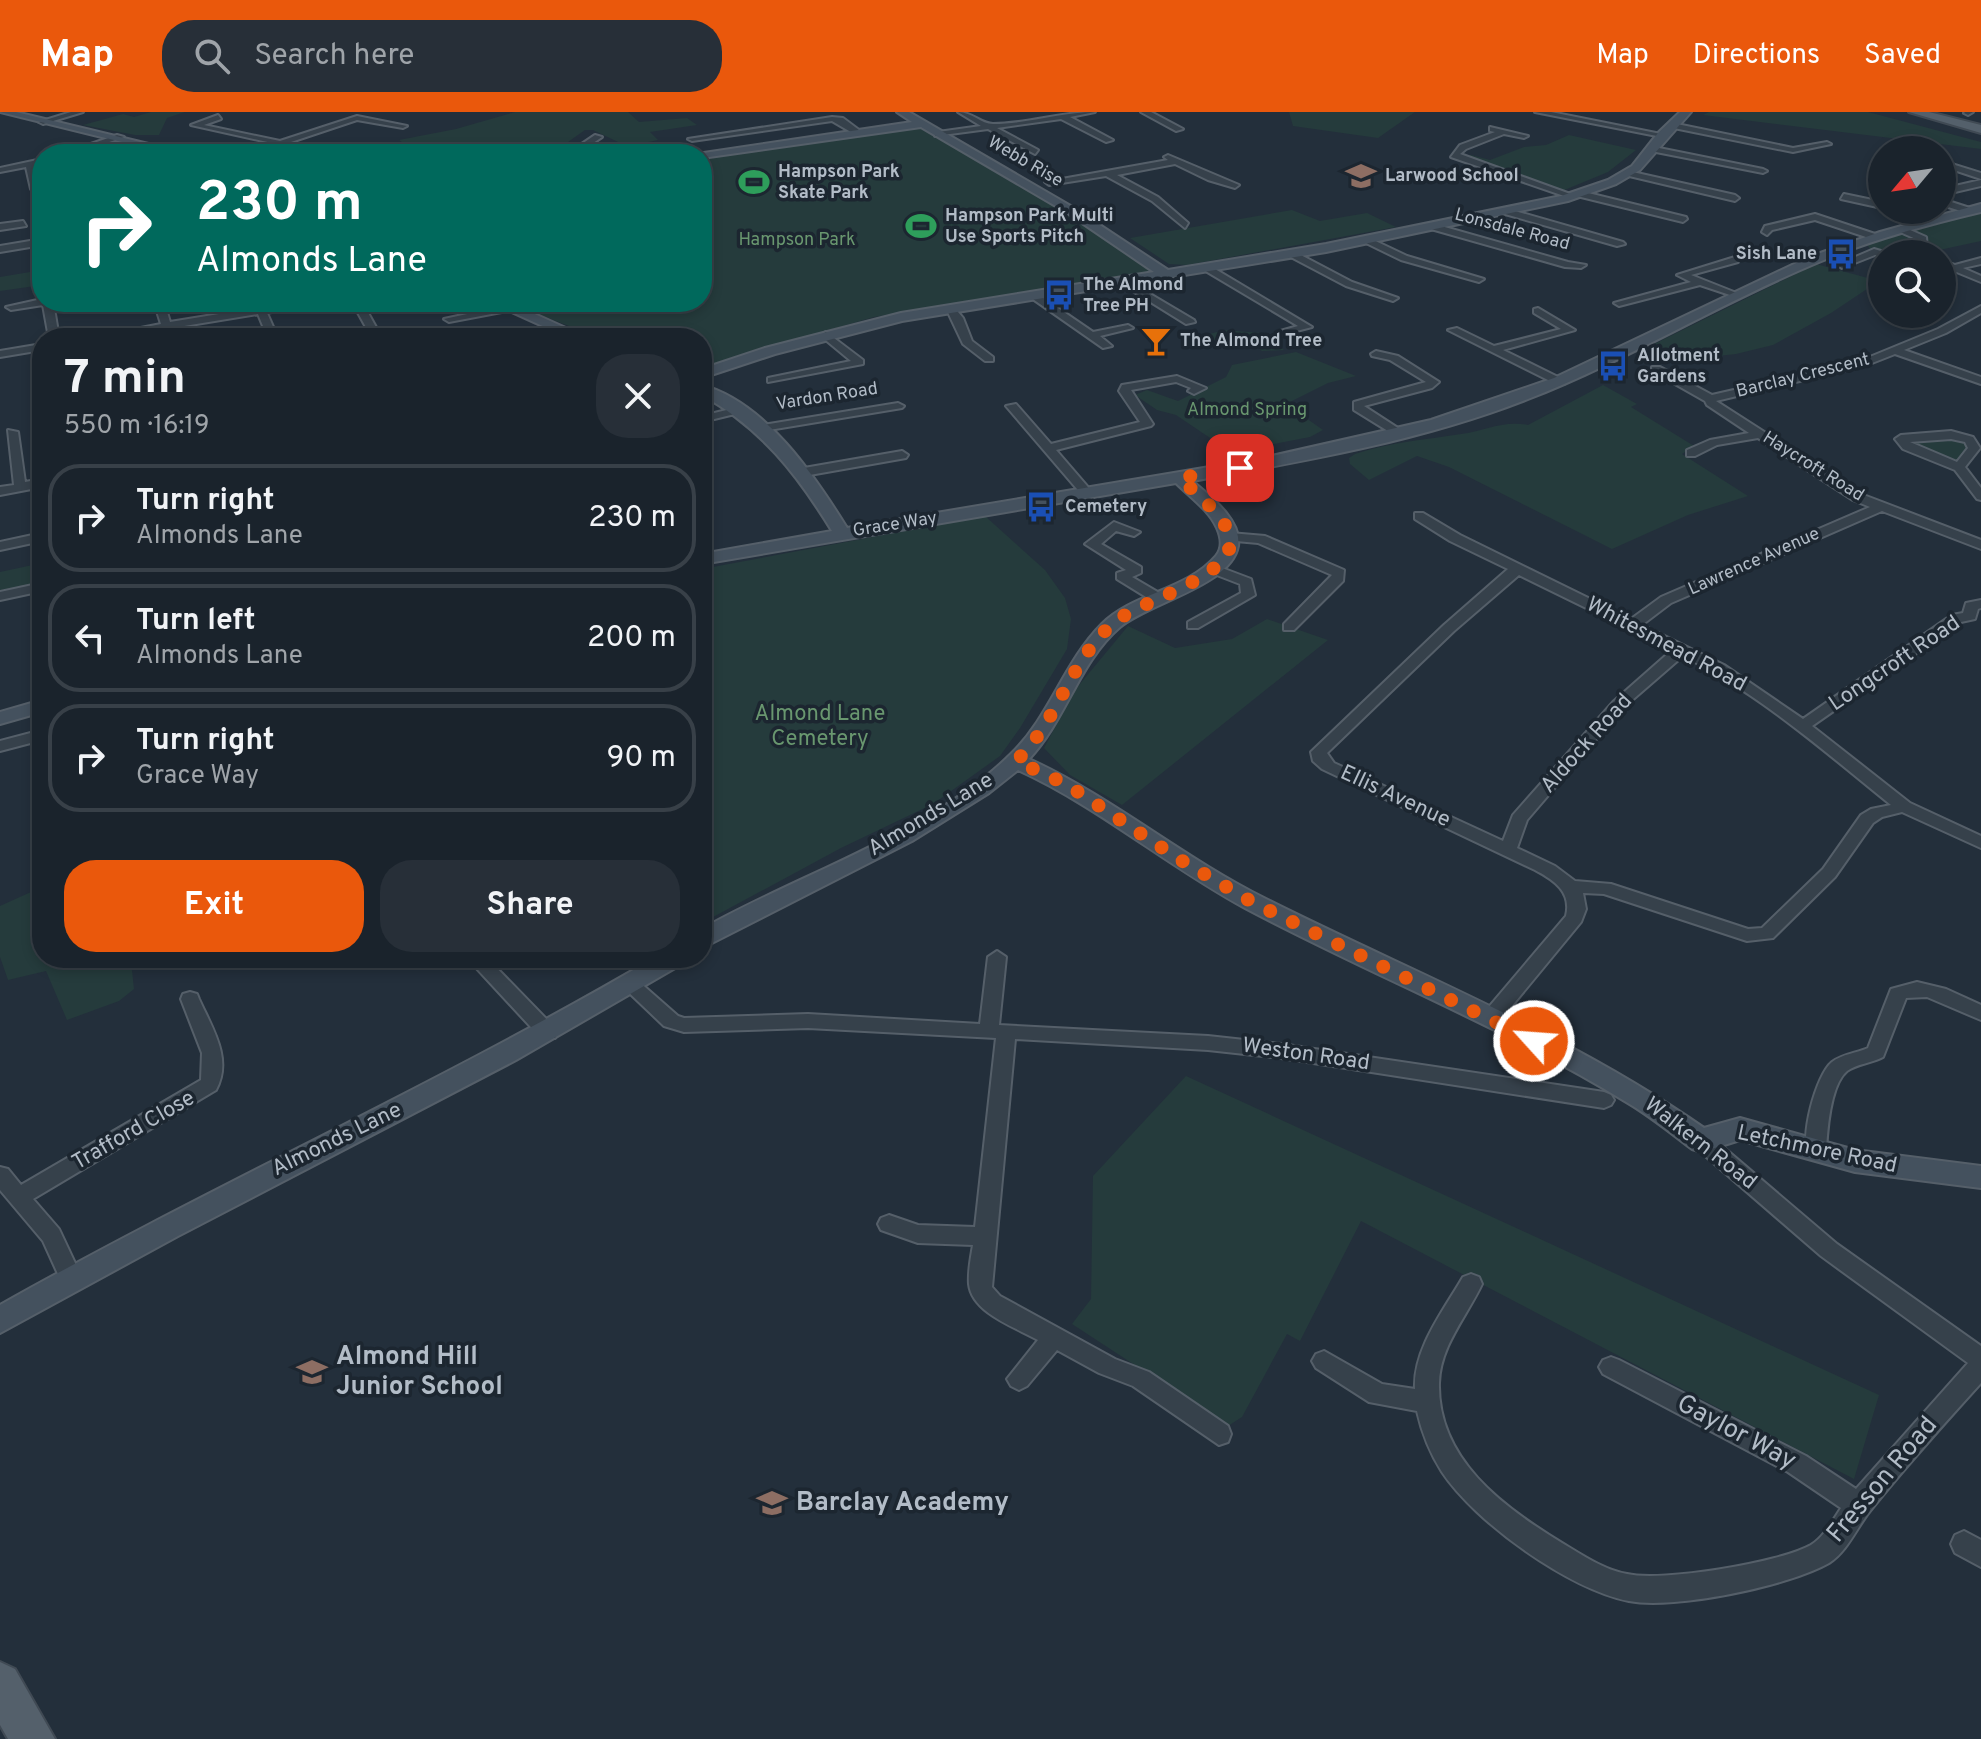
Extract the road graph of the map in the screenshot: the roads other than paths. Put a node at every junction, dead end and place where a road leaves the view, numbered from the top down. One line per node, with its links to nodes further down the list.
1 (3, 112): 13 (street)
2 (79, 112): 13 (street)
3 (902, 112): 14 (street, Webb Rise)
4 (962, 112): 18 (street)
5 (1091, 112): 10 (street)
6 (1145, 112): 19 (street)
7 (1539, 112): 15 (street)
8 (1686, 112): 16 (street, Lonsdale Road)
9 (1915, 112): 21 (main road)
10 (1067, 114): 18 (street); 30 (street)
11 (1619, 115): 15 (street)
12 (218, 117): 31 (street)
13 (43, 122): 27 (street)
14 (922, 124): 23 (street); 24 (street, Webb Rise)
15 (1596, 124): 25 (street)
16 (1672, 125): 25 (street, Lonsdale Road); 36 (street)
17 (403, 126): 31 (street)
18 (988, 127): 24 (street); 38 (street)
19 (1179, 129)
20 (1491, 129): 22 (street)
21 (1981, 129)
22 (1504, 131): 26 (street); 56 (street)
23 (859, 133): 29 (street); 40 (street)
24 (938, 134): 85 (street, Webb Rise)
25 (1662, 135): 37 (street, Lonsdale Road)
26 (1524, 136)
27 (120, 137): 32 (street); 33 (street)
28 (598, 137): 35 (street)
29 (692, 139)
30 (1109, 140)
31 (281, 142): 34 (street)
32 (98, 144)
33 (147, 144)
34 (275, 144)
35 (587, 144)
36 (1827, 144)
37 (1654, 149): 46 (street); 48 (street, Lonsdale Road)
38 (1035, 152)
39 (1158, 152): 41 (street)
40 (712, 154)
41 (1176, 161): 47 (street); 52 (street)
42 (30, 165): 44 (street); 45 (street)
43 (1956, 168): 49 (street)
44 (0, 170)
45 (32, 171)
46 (1763, 171)
47 (1109, 173): 50 (street); 65 (street)
48 (1628, 173): 56 (street, Lonsdale Road); 58 (street)
49 (1981, 176)
50 (1049, 182)
51 (1981, 183): 54 (street)
52 (1235, 185)
53 (32, 189): 55 (street)
54 (1956, 189)
55 (23, 190)
56 (1575, 195): 62 (street, Lonsdale Road); 63 (street, Lonsdale Road)
57 (1844, 197): 59 (street)
58 (1735, 198)
59 (1868, 202)
60 (1956, 205): 61 (street, Grace Way)
61 (1976, 210): 68 (street, Grace Way)
62 (1508, 212): 67 (street, Lonsdale Road); 74 (street, Lonsdale Road)
63 (1683, 219)
64 (23, 224): 66 (street)
65 (1185, 225)
66 (0, 227)
67 (1434, 227): 71 (street, Lonsdale Road); 80 (street, Lonsdale Road)
68 (1901, 229): 70 (street, Grace Way); 72 (street)
69 (1767, 232): 70 (street)
70 (1871, 239): 91 (street, Grace Way)
71 (1367, 240): 76 (street, Lonsdale Road); 86 (street)
72 (1923, 240)
73 (32, 244): 75 (street)
74 (1620, 244)
75 (0, 249)
76 (1292, 254): 83 (street, Lonsdale Road); 92 (street)
77 (1868, 254): 81 (street)
78 (1735, 260): 89 (street)
79 (1981, 261): 82 (street)
80 (1581, 265)
81 (1842, 265)
82 (1956, 267)
83 (1207, 268): 85 (street, Lonsdale Road); 110 (street)
84 (1956, 269): 87 (street)
85 (1167, 275): 88 (street, Lonsdale Road)
86 (1479, 279)
87 (1981, 279)
88 (1123, 281): 90 (street, Lonsdale Road); 104 (street)
89 (1698, 283): 91 (street); 93 (street)
90 (1033, 295): 96 (street, Lonsdale Road); 112 (street)
91 (1736, 296): 124 (street, Grace Way)
92 (1393, 298)
93 (1619, 303)
94 (32, 304): 95 (street)
95 (11, 307)
96 (949, 308): 111 (street, Lonsdale Road); 119 (street)
97 (1981, 309): 116 (street, Barclay Crescent)
98 (1538, 311): 115 (street)
99 (162, 312): 105 (street)
100 (232, 312): 105 (street)
101 (476, 312): 103 (street)
102 (520, 312): 107 (street)
103 (449, 319)
104 (1190, 322)
105 (166, 326): 106 (street)
106 (154, 328)
107 (557, 328)
108 (1128, 328): 112 (street)
109 (1453, 330): 115 (street)
110 (1281, 334)
111 (826, 335): 121 (street, Lonsdale Road); 122 (street)
112 (1091, 335): 113 (street)
113 (1107, 346)
114 (32, 349): 117 (street)
115 (1491, 350): 124 (street)
116 (1897, 351): 123 (street); 127 (street, Barclay Crescent)
117 (0, 354)
118 (1376, 354): 132 (street)
119 (989, 359)
120 (1656, 369): 127 (street, Haycroft Road)
121 (712, 371)
122 (772, 380)
123 (1981, 381)
124 (1560, 382): 132 (street, Grace Way)
125 (1201, 388): 134 (street)
126 (720, 399): 130 (street, Vardon Road)
127 (1710, 399): 133 (street, Haycroft Road)
128 (898, 406): 130 (street, Vardon Road)
129 (1012, 406): 134 (street)
130 (763, 428): 138 (street, Vardon Road)
131 (12, 432): 141 (street)
132 (1400, 434): 139 (street, Grace Way)
133 (1762, 434): 135 (street); 145 (street, Haycroft Road)
134 (1048, 448): 143 (street)
135 (1691, 453)
136 (902, 455): 138 (street)
137 (1959, 467): 137 (street); 144 (street)
138 (804, 472): 148 (street, Vardon Road)
139 (1180, 478): 143 (street, Grace Way); 149 (street)
140 (32, 485): 141 (street)
141 (20, 487): 142 (street)
142 (0, 491)
143 (1087, 493): 148 (street, Grace Way)
144 (1981, 496)
145 (1880, 507): 151 (street, Haycroft Road); 161 (street, Lawrence Avenue)
146 (1419, 516): 155 (street, Whitesmead Road)
147 (1134, 532): 158 (street)
148 (842, 534): 153 (street, Grace Way)
149 (1230, 537): 154 (street); 162 (street)
150 (32, 539): 152 (street)
151 (1981, 545)
152 (0, 546)
153 (712, 557)
154 (1214, 569): 158 (street, Almonds Lane); 160 (street)
155 (1519, 569): 161 (street, Whitesmead Road); 174 (street, Ellis Avenue)
156 (32, 589): 157 (street)
157 (0, 596)
158 (1156, 597): 171 (street, Almonds Lane)
159 (1981, 604): 168 (street, Longcroft Road)
160 (1193, 625)
161 (1633, 625): 163 (street, Whitesmead Road)
162 (1289, 627)
163 (1682, 649): 168 (street, Whitesmead Road); 174 (street, Aldock Road)
164 (32, 697): 165 (street)
165 (0, 705)
166 (32, 709): 167 (street)
167 (0, 718)
168 (1803, 726): 172 (street, Whitesmead Road)
169 (32, 738): 170 (street)
170 (0, 746)
171 (1016, 761): 176 (street, Almonds Lane); 183 (street, Walkern Road)
172 (1904, 807): 173 (street, Whitesmead Road); 175 (street)
173 (1981, 843)
174 (1508, 850): 175 (street, Ellis Avenue)
175 (1571, 887): 183 (street)
176 (712, 935)
177 (997, 957): 184 (street)
178 (486, 968): 185 (street)
179 (657, 968): 180 (street, Almonds Lane)
180 (630, 985): 184 (street, Weston Road); 185 (street, Almonds Lane)
181 (190, 999): 191 (street, Trafford Close)
182 (1981, 1013): 188 (street)
183 (1490, 1019): 187 (street, Walkern Road)
184 (998, 1031): 186 (street, Weston Road); 193 (street)
185 (548, 1033): 194 (street, Almonds Lane)
186 (1604, 1100)
187 (1702, 1141): 188 (street, Letchmore Road); 198 (street, Walkern Road)
188 (1816, 1152): 190 (street, Letchmore Road)
189 (0, 1175): 191 (street)
190 (1981, 1177)
191 (19, 1197): 194 (street)
192 (889, 1224): 193 (street)
193 (985, 1236): 197 (street)
194 (71, 1278): 196 (street, Almonds Lane)
195 (1471, 1284): 203 (street, Fresson Road)
196 (0, 1320)
197 (1055, 1336): 202 (street); 204 (street)
198 (1981, 1359)
199 (1324, 1361): 203 (street)
200 (1981, 1366): 205 (street, Fresson Road)
201 (1611, 1367): 205 (street, Gaylor Way)
202 (1019, 1379)
203 (1428, 1402): 205 (street, Fresson Road)
204 (1219, 1434)
205 (1859, 1505)
206 (0, 1684): 207 (main road)
207 (33, 1739)

